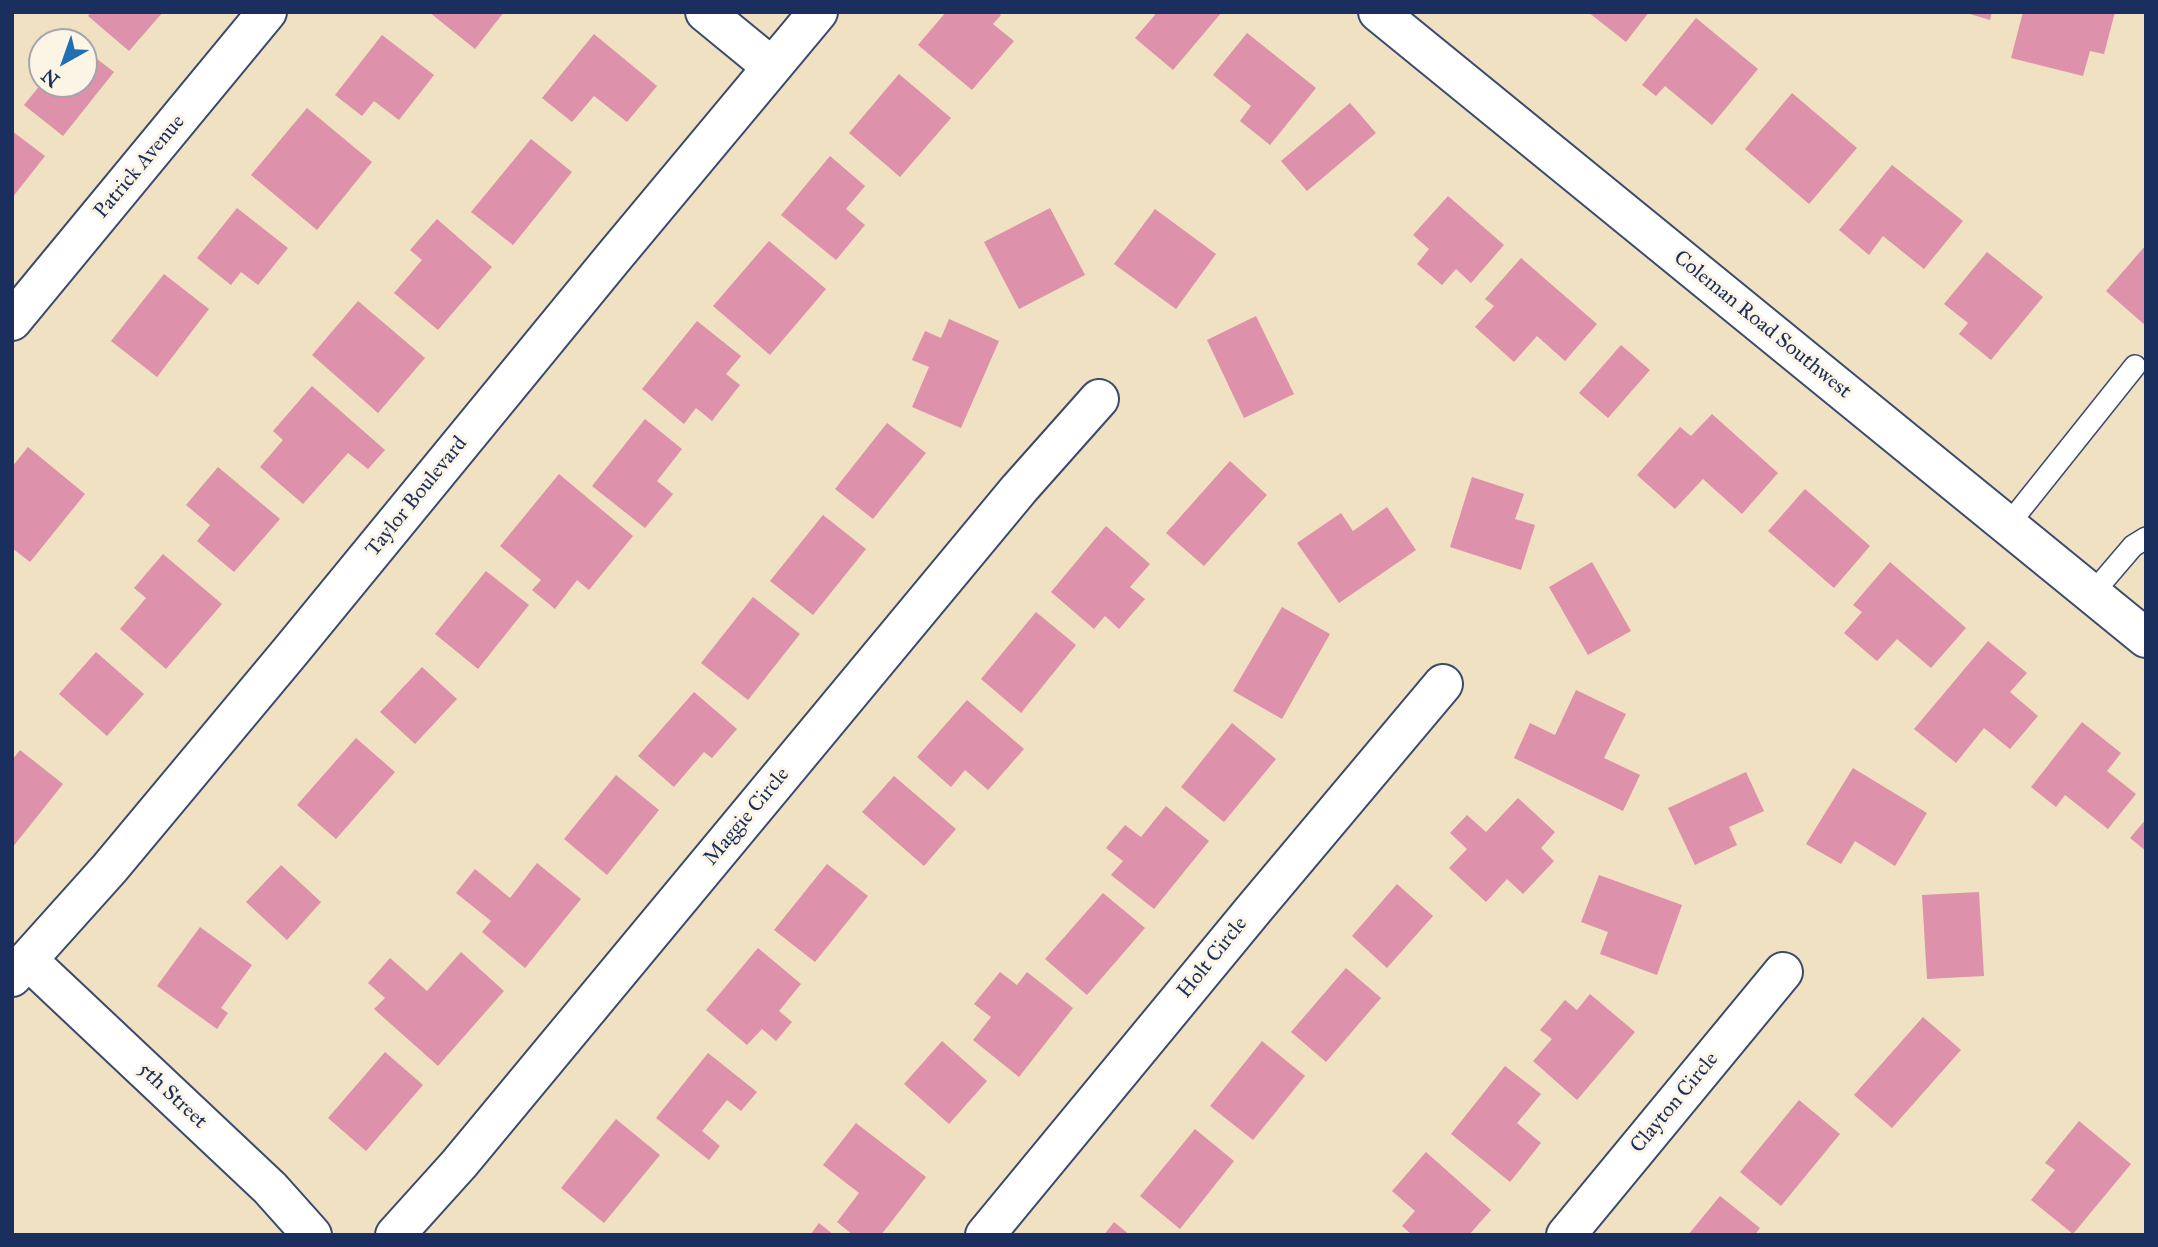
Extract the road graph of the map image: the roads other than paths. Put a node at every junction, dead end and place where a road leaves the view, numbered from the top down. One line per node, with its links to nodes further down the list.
1 (267, 12): 6 (street, Patrick Avenue)
2 (705, 12): 5 (street)
3 (818, 12): 5 (street, Taylor Boulevard)
4 (1378, 12): 9 (street, Coleman Road Southwest)
5 (772, 67): 14 (street, Taylor Boulevard)
6 (12, 321)
7 (2134, 366): 9 (lane)
8 (1099, 399): 17 (street, Maggie Circle)
9 (2008, 525): 11 (street, Coleman Road Southwest)
10 (2146, 538): 11 (lane)
11 (2092, 594): 12 (street, Coleman Road Southwest)
12 (2146, 638)
13 (1443, 684): 18 (street, Holt Circle)
14 (21, 969): 16 (street, 5th Street)
15 (1783, 972): 19 (street, Clayton Circle)
16 (312, 1235)
17 (395, 1235)
18 (985, 1235)
19 (1566, 1235)

